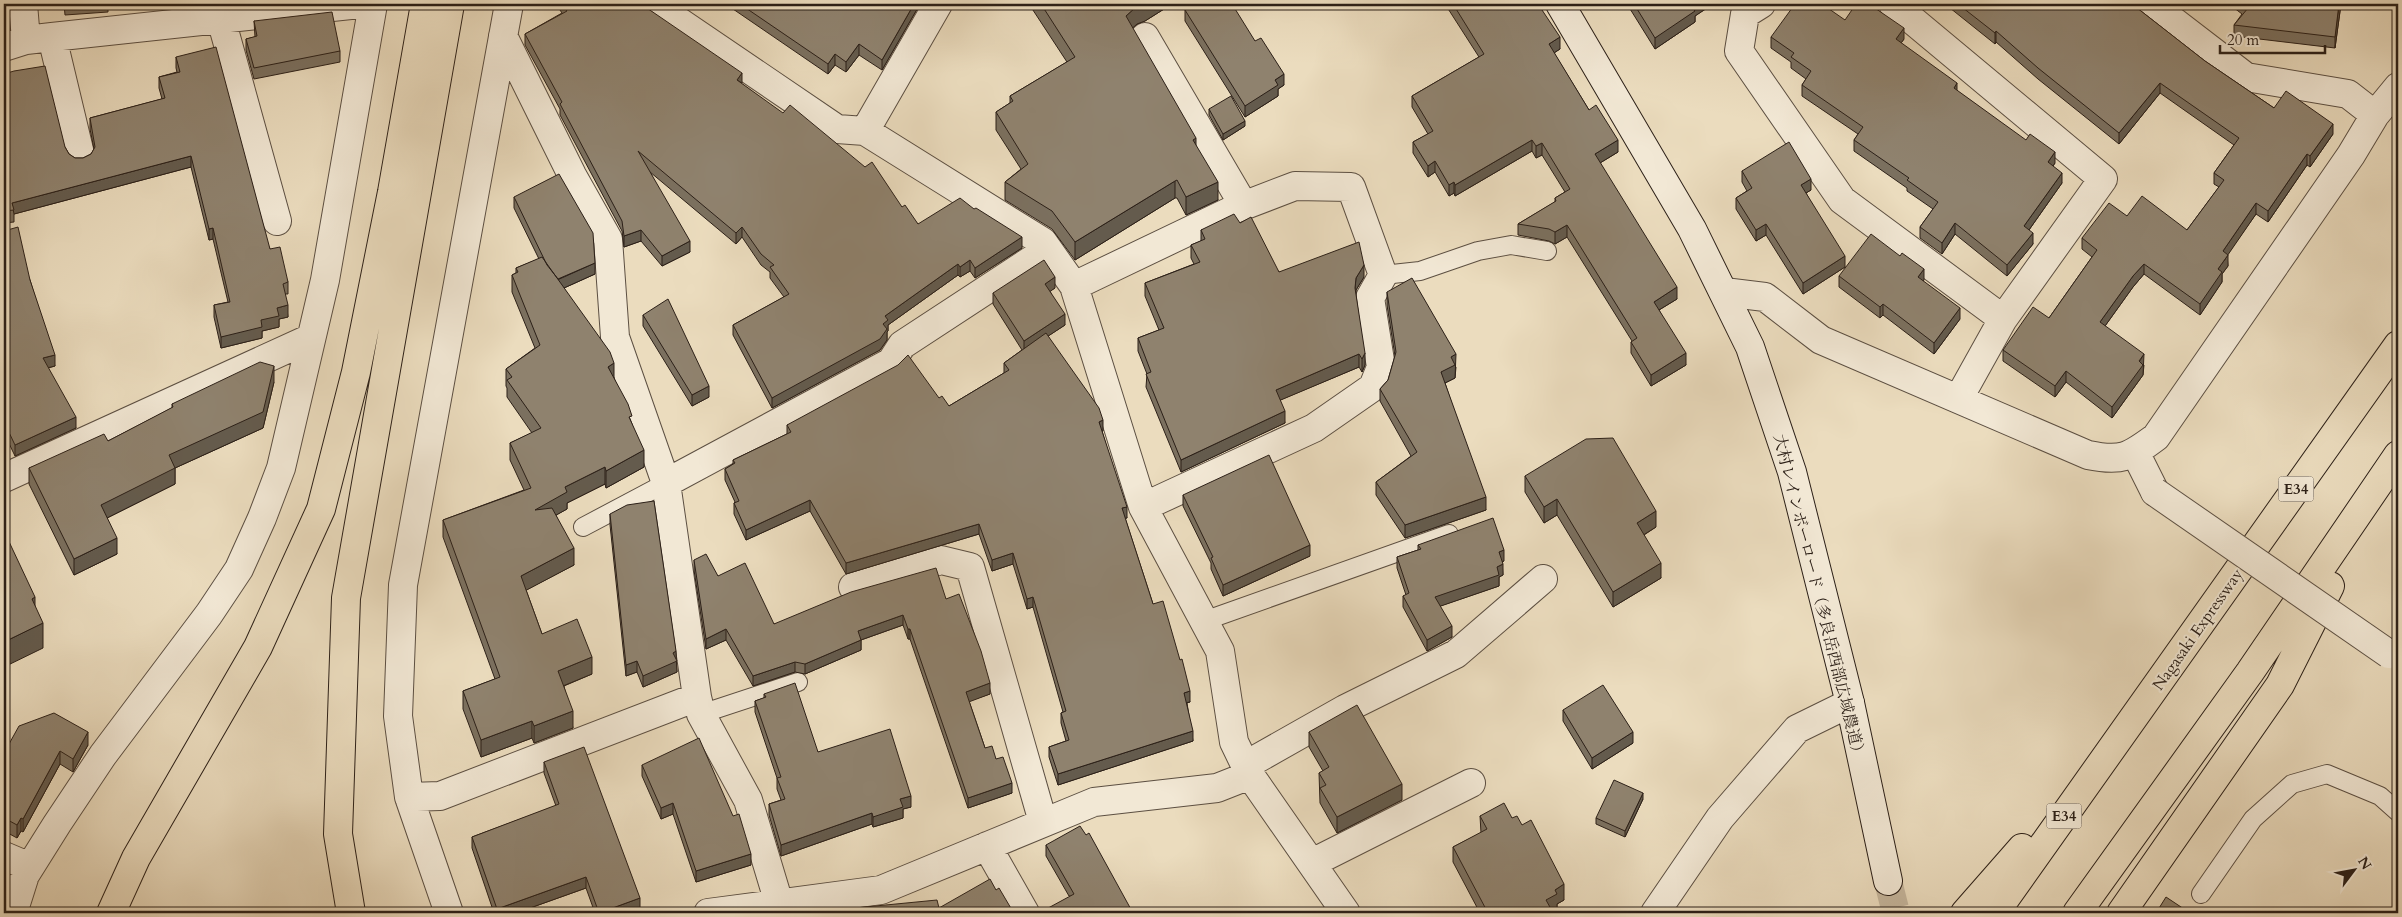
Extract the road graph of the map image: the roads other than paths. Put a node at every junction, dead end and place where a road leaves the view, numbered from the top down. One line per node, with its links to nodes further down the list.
1 (23, 4): 18 (street)
2 (360, 4): 13 (street)
3 (373, 4): 31 (street)
4 (425, 4): 62 (highway)
5 (450, 4): 63 (highway)
6 (509, 4): 15 (street)
7 (938, 4): 21 (street)
8 (1761, 4): 30 (street)
9 (1892, 4): 30 (street)
10 (2151, 4): 20 (street)
11 (661, 6): 21 (street)
12 (1568, 7): 29 (street, 大村レインボーロード（多良岳西部広域農道）)
13 (274, 9): 14 (street)
14 (220, 19): 16 (street); 24 (street)
15 (504, 36): 37 (street); 51 (street)
16 (52, 37): 18 (street); 22 (street)
17 (1145, 37): 23 (street)
18 (15, 44)
19 (2398, 87): 20 (street)
20 (2375, 115): 34 (street)
21 (865, 131): 25 (street)
22 (80, 154)
23 (1244, 206): 27 (street); 28 (street)
24 (277, 221)
25 (1047, 250): 28 (street); 37 (street)
26 (1547, 251): 27 (lane)
27 (1383, 275): 38 (street)
28 (1074, 286): 38 (street)
29 (1724, 292): 33 (street); 46 (street, 大村レインボーロード（多良岳西部広域農道）)
30 (2003, 319): 33 (street)
31 (311, 338): 36 (street); 57 (street)
32 (2398, 344): 48 (highway, Nagasaki Expressway / E34)
33 (1959, 398): 34 (street)
34 (2135, 452): 44 (street, bridge)
35 (2394, 462): 71 (highway); 72 (highway)
36 (4, 478)
37 (666, 483): 39 (lane); 47 (street)
38 (1143, 507): 43 (street)
39 (583, 527)
40 (1469, 527): 43 (lane)
41 (1543, 579): 49 (street)
42 (853, 587): 53 (street)
43 (1204, 621): 49 (street)
44 (2394, 656)
45 (798, 682): 47 (lane)
46 (1850, 703): 58 (street, 大村レインボーロード（多良岳西部広域農道）); 68 (street)
47 (699, 706): 51 (street); 60 (street)
48 (2133, 719): 69 (highway); 70 (highway, Nagasaki Expressway / E34)
49 (1248, 770): 53 (street); 56 (street)
50 (1471, 783): 56 (street)
51 (409, 797): 64 (street)
52 (2398, 812): 59 (lane)
53 (1043, 822): 54 (street)
54 (987, 846): 60 (street); 66 (street)
55 (4, 856): 57 (street)
56 (1312, 863): 67 (street)
57 (30, 867): 61 (street)
58 (1888, 881)
59 (2200, 894)
60 (770, 907): 65 (street)
61 (13, 913)
62 (111, 913)
63 (350, 913)
64 (448, 913)
65 (708, 913)
66 (1025, 913)
67 (1346, 913)
68 (1655, 913)
69 (1966, 913)
70 (1995, 913)
71 (2078, 913)
72 (2121, 913)

